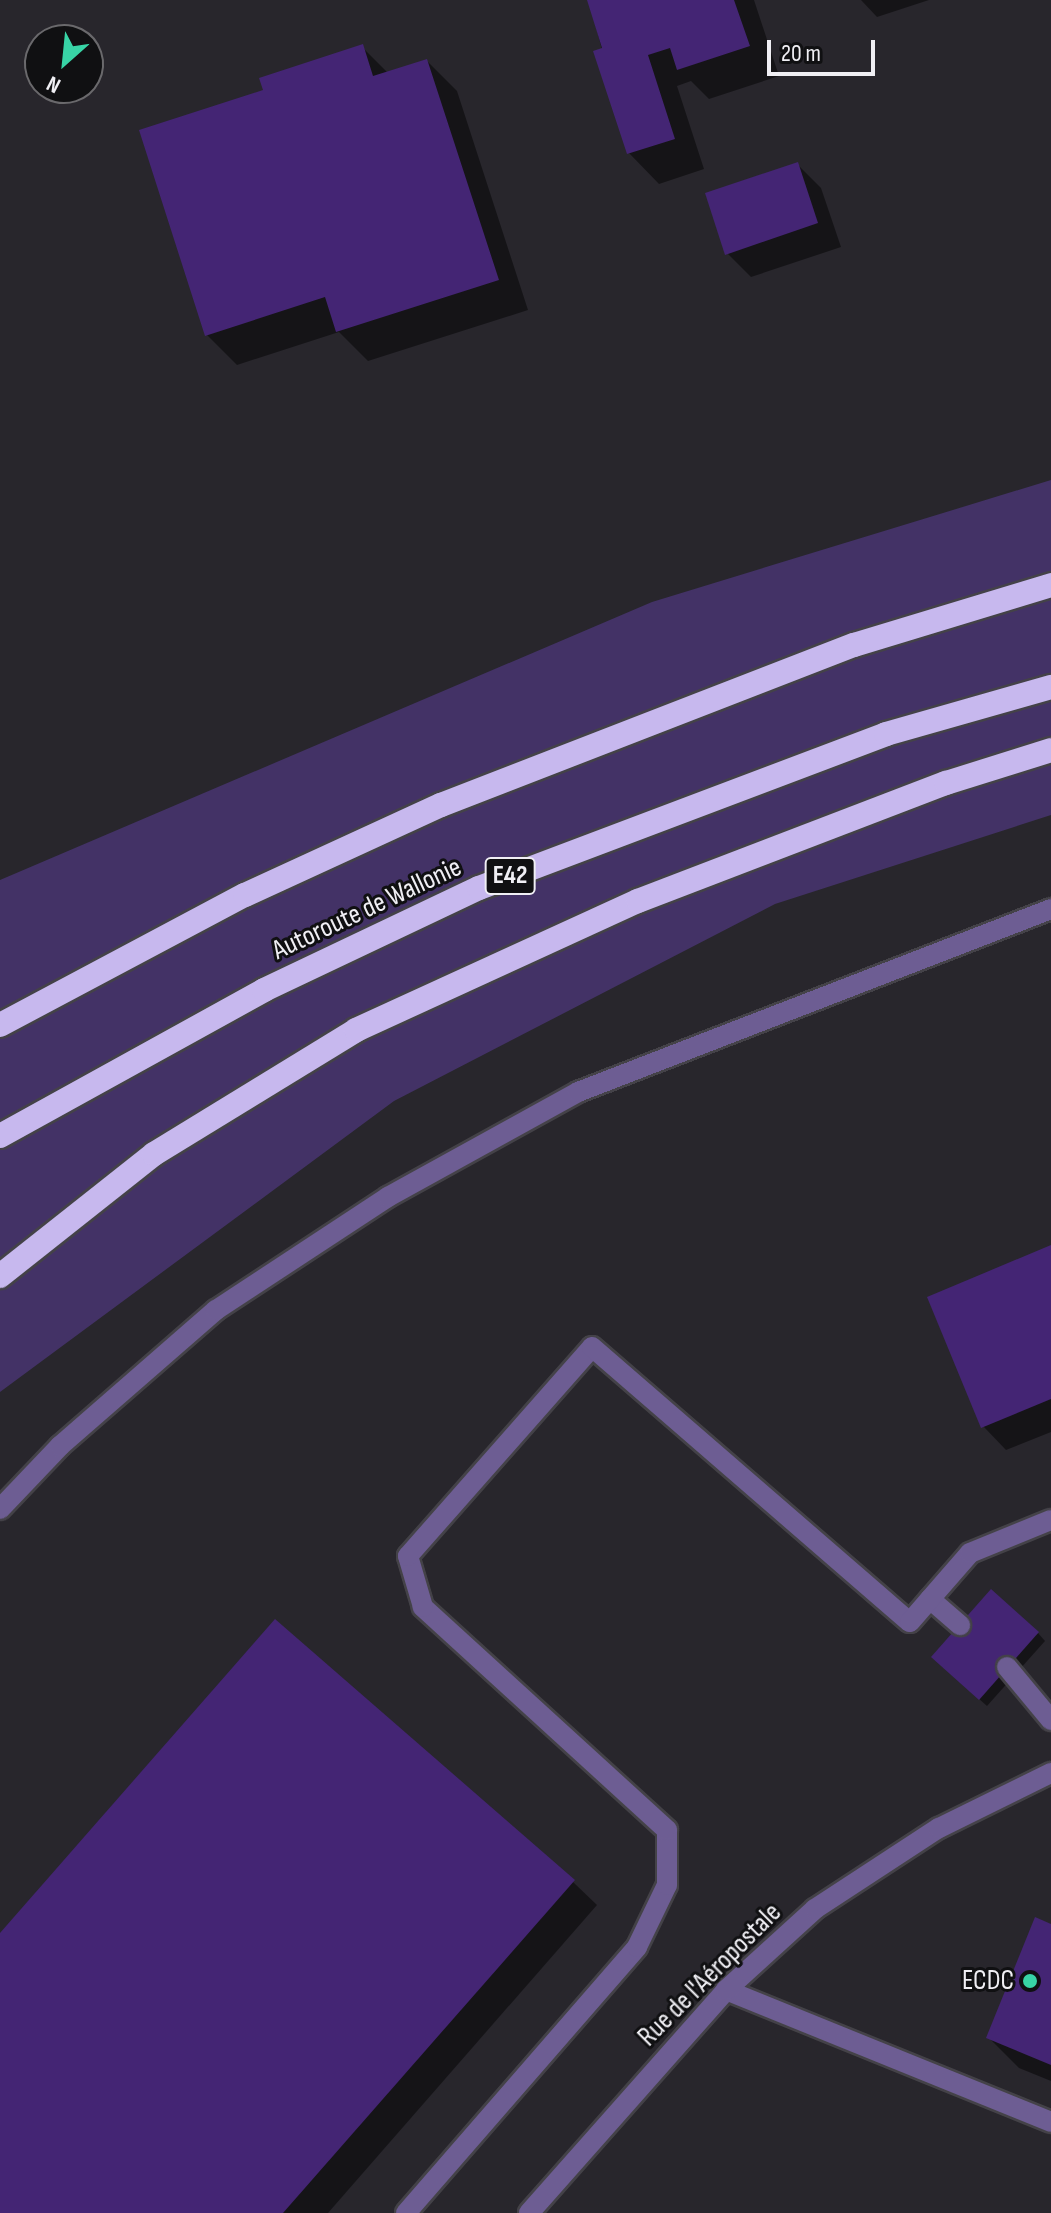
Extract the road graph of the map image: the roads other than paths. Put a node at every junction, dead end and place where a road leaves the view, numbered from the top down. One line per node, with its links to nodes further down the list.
1 (1051, 585): 5 (highway)
2 (1051, 687): 6 (highway, Autoroute de Wallonie / E42)
3 (1051, 750): 7 (highway)
4 (1051, 909): 8 (street)
5 (0, 1025)
6 (0, 1136)
7 (0, 1276)
8 (0, 1509)
9 (1051, 1520): 10 (street)
10 (930, 1599): 11 (street); 17 (street)
11 (960, 1625)
12 (1007, 1667): 13 (street)
13 (1051, 1720)
14 (1051, 1773): 15 (street, Rue de l'Aéropostale)
15 (726, 1990): 16 (street); 18 (street, Rue de l'Aéropostale)
16 (1051, 2122)
17 (406, 2213)
18 (529, 2213)

